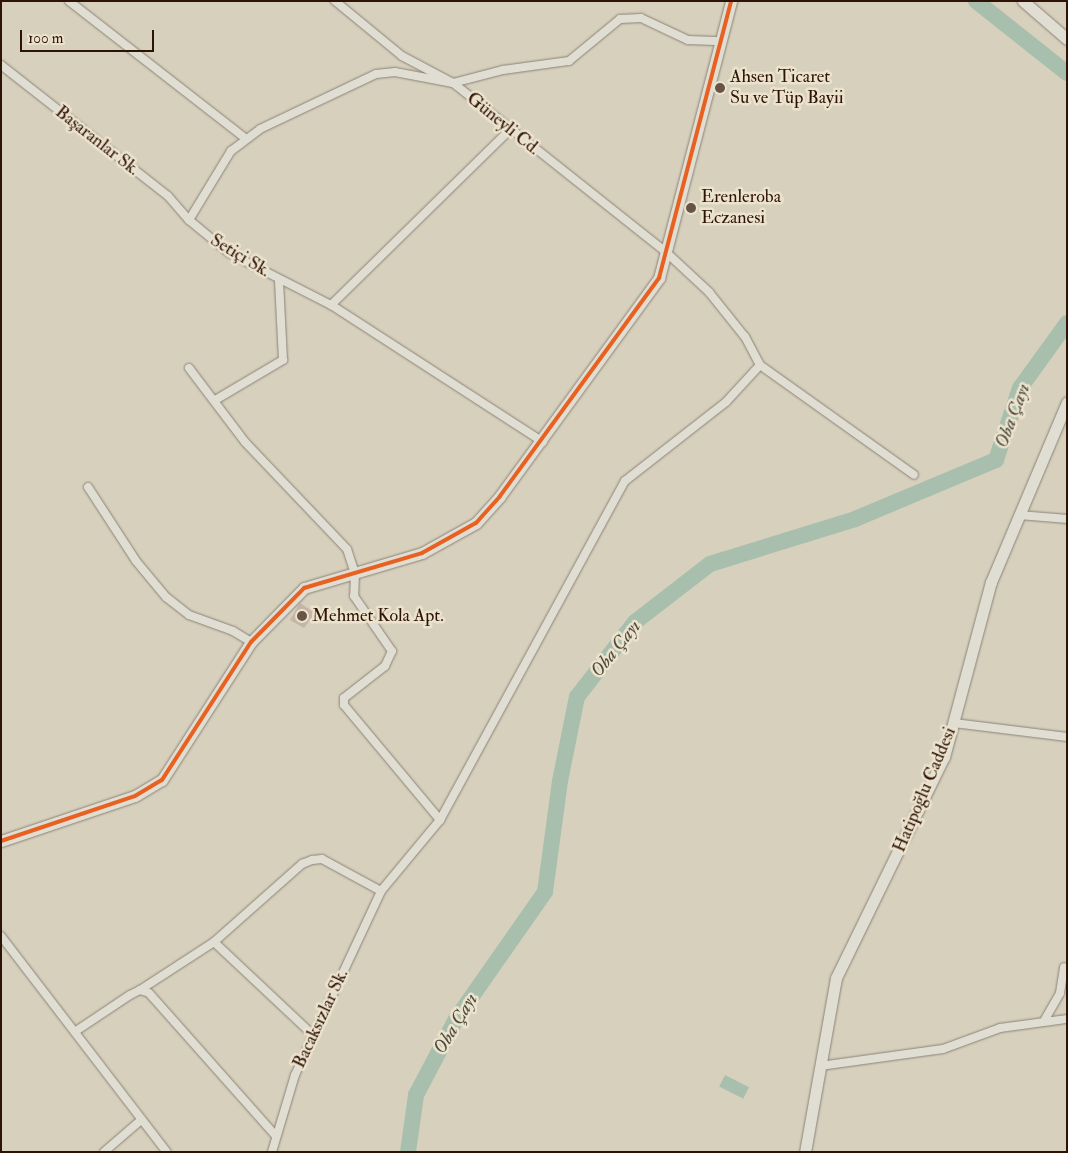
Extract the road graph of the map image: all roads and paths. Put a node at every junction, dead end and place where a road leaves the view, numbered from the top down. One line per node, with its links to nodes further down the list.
1 (69, 1): 12 (street)
2 (335, 1): 7 (street, Güneyli Cd.)
3 (731, 1): 6 (street)
4 (1023, 1): 5 (street)
5 (1067, 39)
6 (722, 41): 10 (street); 14 (street)
7 (402, 56): 9 (street); 10 (street, Güneyli Cd.)
8 (1, 65): 13 (street, Başaranlar Sk.)
9 (396, 72): 10 (street); 12 (street)
10 (453, 83): 11 (street, Güneyli Cd.)
11 (512, 128): 14 (street, Güneyli Cd.); 16 (street)
12 (246, 140): 13 (street)
13 (189, 220): 15 (street, Setiçi Sk.)
14 (667, 253): 17 (street, Güneyli Cd.); 21 (street)
15 (279, 280): 16 (street, Setiçi Sk.); 19 (street)
16 (331, 305): 21 (street, Setiçi Sk.)
17 (760, 365): 22 (street); 30 (street, Bacaksızlar Sk.)
18 (189, 368): 19 (street)
19 (217, 399): 26 (street)
20 (1067, 402): 24 (street, Hatipoğlu Caddesi)
21 (543, 442): 26 (street)
22 (914, 475)
23 (88, 487): 27 (street)
24 (1020, 515): 25 (street); 28 (street, Hatipoğlu Caddesi)
25 (1067, 519)
26 (355, 573): 27 (street); 30 (street)
27 (251, 642): 31 (street)
28 (954, 723): 29 (street); 41 (street, Hatipoğlu Caddesi)
29 (1067, 737)
30 (440, 820): 32 (street, Bacaksızlar Sk.)
31 (1, 841)
32 (381, 891): 34 (street); 40 (street, Bacaksızlar Sk.)
33 (1, 936): 39 (street)
34 (214, 942): 36 (street); 40 (street)
35 (1064, 967): 38 (street)
36 (140, 990): 39 (street); 43 (street)
37 (1067, 1019): 38 (street)
38 (1044, 1021): 41 (street)
39 (76, 1031): 42 (street)
40 (313, 1035): 43 (street, Bacaksızlar Sk.)
41 (820, 1066): 47 (street, Hatipoğlu Caddesi)
42 (141, 1120): 44 (street); 45 (street)
43 (276, 1136): 46 (street, Bacaksızlar Sk.)
44 (104, 1152)
45 (167, 1152)
46 (272, 1152)
47 (805, 1152)

